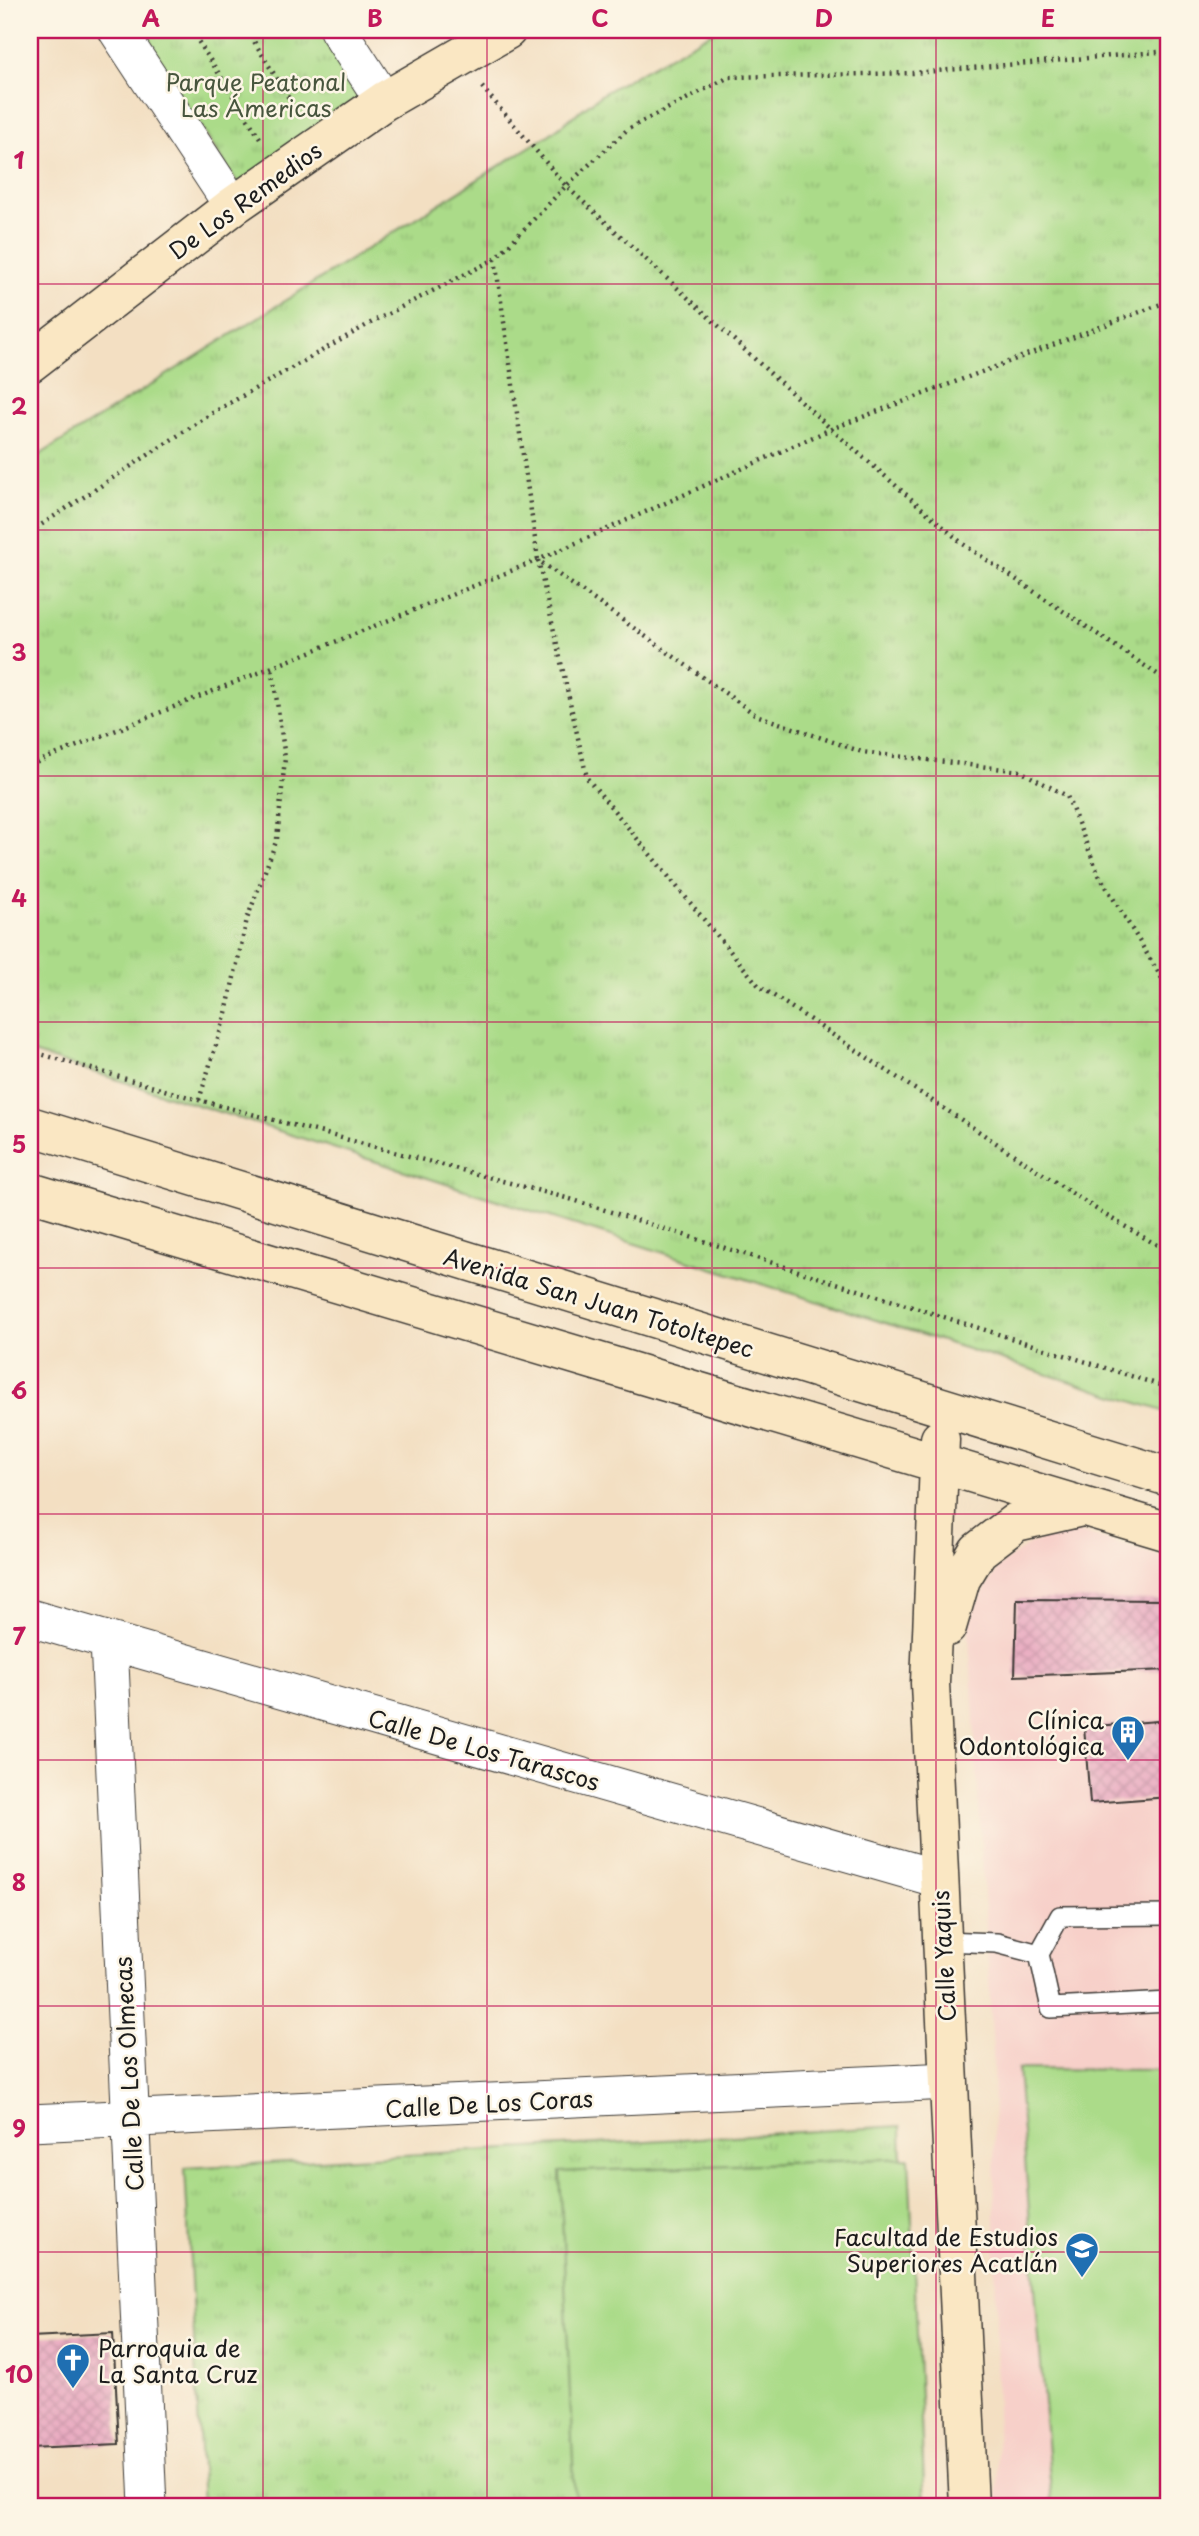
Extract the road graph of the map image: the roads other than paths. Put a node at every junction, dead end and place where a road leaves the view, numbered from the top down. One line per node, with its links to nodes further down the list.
1 (117, 30): 5 (street)
2 (338, 30): 4 (street)
3 (507, 30): 4 (main road, De Los Remedios)
4 (384, 101): 5 (main road, De Los Remedios)
5 (233, 206): 6 (main road, De Los Remedios)
6 (32, 356)
7 (30, 1126): 9 (main road, Avenida San Juan Totoltepec)
8 (30, 1192): 10 (main road)
9 (940, 1406): 10 (main road, Calle Yaquis); 11 (main road, Avenida San Juan Totoltepec)
10 (940, 1464): 12 (main road); 16 (main road, Calle Yaquis)
11 (1169, 1477)
12 (1084, 1506): 13 (main road); 16 (main road)
13 (1169, 1532)
14 (30, 1618): 15 (street, Calle De Los Tarascos)
15 (109, 1641): 17 (street, Calle De Los Tarascos); 23 (street, Calle De Los Olmecas)
16 (930, 1683): 17 (main road, Calle Yaquis)
17 (939, 1879): 19 (main road, Calle Yaquis)
18 (1169, 1915): 20 (lane)
19 (942, 1941): 20 (lane); 22 (main road, Calle Yaquis)
20 (1039, 1954): 21 (lane)
21 (1169, 2002)
22 (949, 2081): 23 (street, Calle De Los Coras); 26 (main road, Calle Yaquis)
23 (131, 2119): 24 (street, Calle De Los Coras); 25 (street, Calle De Los Olmecas)
24 (30, 2123)
25 (148, 2506)
26 (969, 2506)

